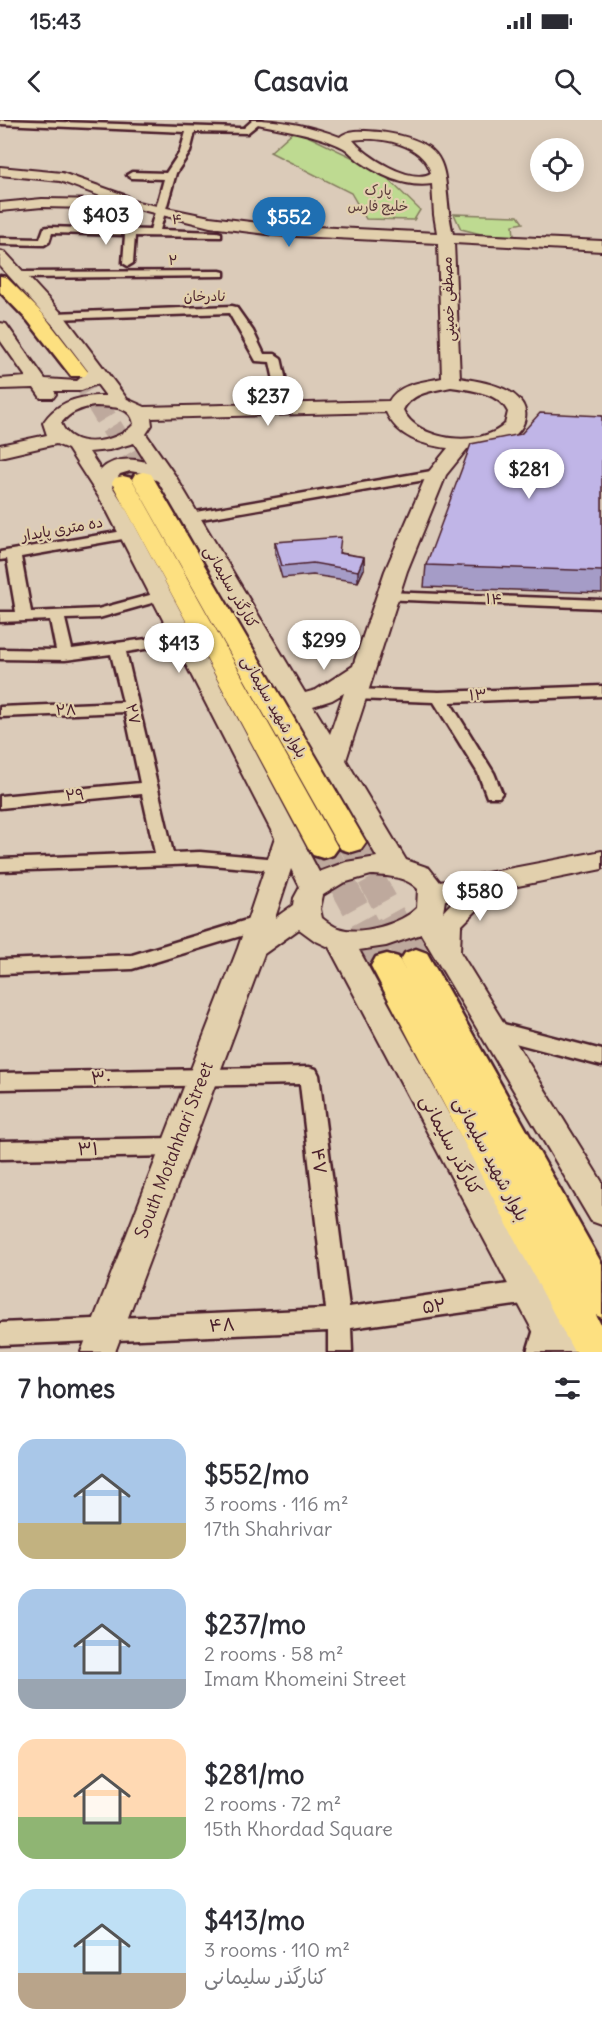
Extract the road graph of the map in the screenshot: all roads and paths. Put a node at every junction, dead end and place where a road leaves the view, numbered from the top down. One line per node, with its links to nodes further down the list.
1 (258, 120): 4 (street); 6 (main road)
2 (301, 120): 5 (main road)
3 (0, 121): 4 (street)
4 (191, 130): 10 (street)
5 (371, 136): 6 (main road); 9 (main road)
6 (348, 145): 11 (main road)
7 (0, 171): 12 (main road)
8 (132, 175): 10 (street)
9 (439, 175): 11 (main road); 15 (main road, مصطفی خمینی)
10 (170, 176): 14 (street)
11 (400, 177): 15 (main road)
12 (138, 205): 13 (main road); 14 (main road)
13 (0, 207)
14 (160, 210): 17 (street); 19 (main road)
15 (441, 215): 19 (main road, مصطفی خمینی)
16 (130, 233): 17 (street, ۴); 20 (street, ۴); 23 (street)
17 (154, 234): 18 (street, ۴)
18 (218, 235)
19 (446, 239): 21 (main road); 31 (main road, مصطفی خمینی)
20 (0, 241)
21 (602, 246)
22 (0, 256): 25 (main road)
23 (128, 263)
24 (220, 274): 25 (street, ۲)
25 (19, 275): 28 (main road)
26 (0, 281): 30 (main road)
27 (0, 302): 30 (main road)
28 (56, 316): 30 (main road); 36 (street, نادرخان)
29 (0, 328): 32 (main road, کنارگذر سلیمانی)
30 (78, 373): 32 (main road); 34 (main road)
31 (451, 382): 35 (main road); 37 (main road)
32 (40, 383): 33 (main road); 40 (main road, کنارگذر سلیمانی)
33 (0, 384)
34 (121, 403): 39 (main road); 40 (main road)
35 (394, 406): 36 (main road); 42 (main road)
36 (286, 408): 39 (main road)
37 (518, 416): 38 (main road); 42 (main road)
38 (538, 417)
39 (138, 423): 40 (main road); 45 (main road, کنارگذر سلیمانی)
40 (61, 429): 41 (main road); 43 (main road); 45 (main road, کنارگذر سلیمانی)
41 (0, 436)
42 (460, 444): 44 (main road)
43 (0, 451)
44 (437, 474): 46 (street); 50 (main road)
45 (134, 481): 46 (main road, کنارگذر سلیمانی); 47 (main road, کنارگذر سلیمانی); 71 (main road, بلوار شهید سلیمانی); 73 (main road, بلوار شهید سلیمانی)
46 (190, 517): 63 (main road, کنارگذر سلیمانی)
47 (129, 534): 48 (street, ده متری پایدار); 49 (main road, کنارگذر سلیمانی)
48 (7, 555): 54 (street)
49 (161, 596): 52 (street); 55 (main road, کنارگذر سلیمانی)
50 (386, 596): 51 (street, ۱۴); 59 (main road)
51 (602, 604)
52 (57, 615): 54 (street); 58 (street)
53 (0, 617): 54 (street)
54 (24, 617)
55 (184, 639): 56 (street); 70 (main road, کنارگذر سلیمانی)
56 (117, 649): 58 (street); 64 (street, ۲۷)
57 (0, 654): 58 (street)
58 (65, 656)
59 (363, 670): 61 (main road); 63 (main road)
60 (602, 691): 62 (street, ۱۳)
61 (355, 694): 62 (street, ۱۳); 66 (main road)
62 (439, 697): 68 (street)
63 (299, 702): 66 (main road, کنارگذر سلیمانی)
64 (132, 707): 65 (street, ۲۸); 67 (street, ۲۷)
65 (0, 712)
66 (333, 761): 72 (main road, کنارگذر سلیمانی)
67 (149, 788): 69 (street, ۲۹); 74 (street, ۲۷)
68 (493, 793)
69 (0, 802)
70 (288, 838): 77 (main road, South Motahhari Street); 80 (main road, کنارگذر سلیمانی)
71 (351, 842)
72 (381, 843): 78 (main road, کنارگذر سلیمانی); 79 (main road)
73 (324, 848)
74 (165, 859): 76 (street); 77 (street)
75 (602, 860): 79 (main road)
76 (0, 865)
77 (279, 865): 82 (main road, South Motahhari Street)
78 (396, 867): 80 (main road); 81 (main road)
79 (496, 881): 81 (main road); 84 (main road)
80 (309, 900): 82 (main road); 83 (main road)
81 (429, 905): 83 (main road); 84 (main road)
82 (256, 936): 85 (street); 88 (main road, South Motahhari Street)
83 (339, 939): 93 (main road, کنارگذر سلیمانی)
84 (416, 960): 86 (main road); 94 (main road, بلوار شهید سلیمانی); 102 (main road, بلوار شهید سلیمانی)
85 (0, 967)
86 (492, 1029): 87 (street); 92 (main road)
87 (602, 1058)
88 (203, 1076): 89 (street, ۳۰); 90 (main road, South Motahhari Street); 95 (street, ۴۷)
89 (0, 1081)
90 (176, 1147): 91 (street, ۳۱); 98 (main road, South Motahhari Street)
91 (0, 1150)
92 (602, 1211)
93 (530, 1292): 95 (street, ۵۲); 96 (main road, کنارگذر سلیمانی)
94 (602, 1300)
95 (339, 1319): 98 (street, ۴۸); 99 (street, ۴۷)
96 (547, 1323): 100 (street); 101 (main road, کنارگذر سلیمانی)
97 (0, 1334): 98 (street, ۴۸)
98 (102, 1342)
99 (340, 1352)
100 (539, 1352)
101 (562, 1352)
102 (596, 1352)

